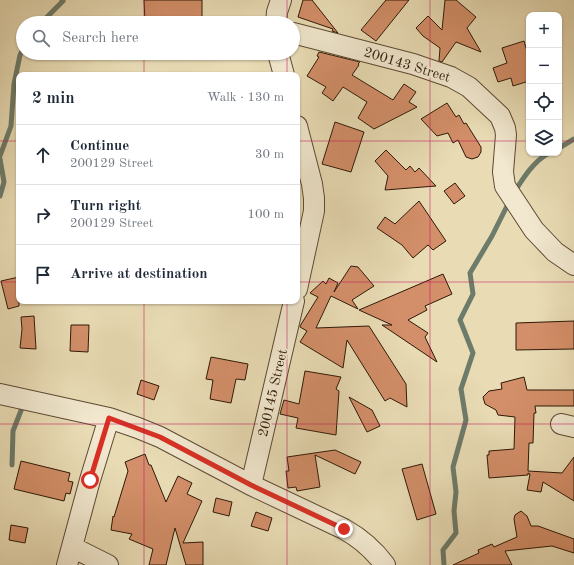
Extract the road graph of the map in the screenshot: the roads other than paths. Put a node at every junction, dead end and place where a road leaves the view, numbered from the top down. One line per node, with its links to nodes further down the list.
1 (281, 0): 2 (street)
2 (277, 16)
3 (300, 35): 7 (street, 200143 Street)
4 (280, 60): 5 (street)
5 (283, 72)
6 (300, 138): 8 (street)
7 (574, 264)
8 (300, 275)
9 (293, 304): 12 (street, 200145 Street)
10 (0, 394): 11 (street)
11 (109, 418): 12 (street); 13 (street)
12 (251, 485): 15 (street)
13 (70, 556): 14 (street)
14 (108, 565)
15 (385, 565)

